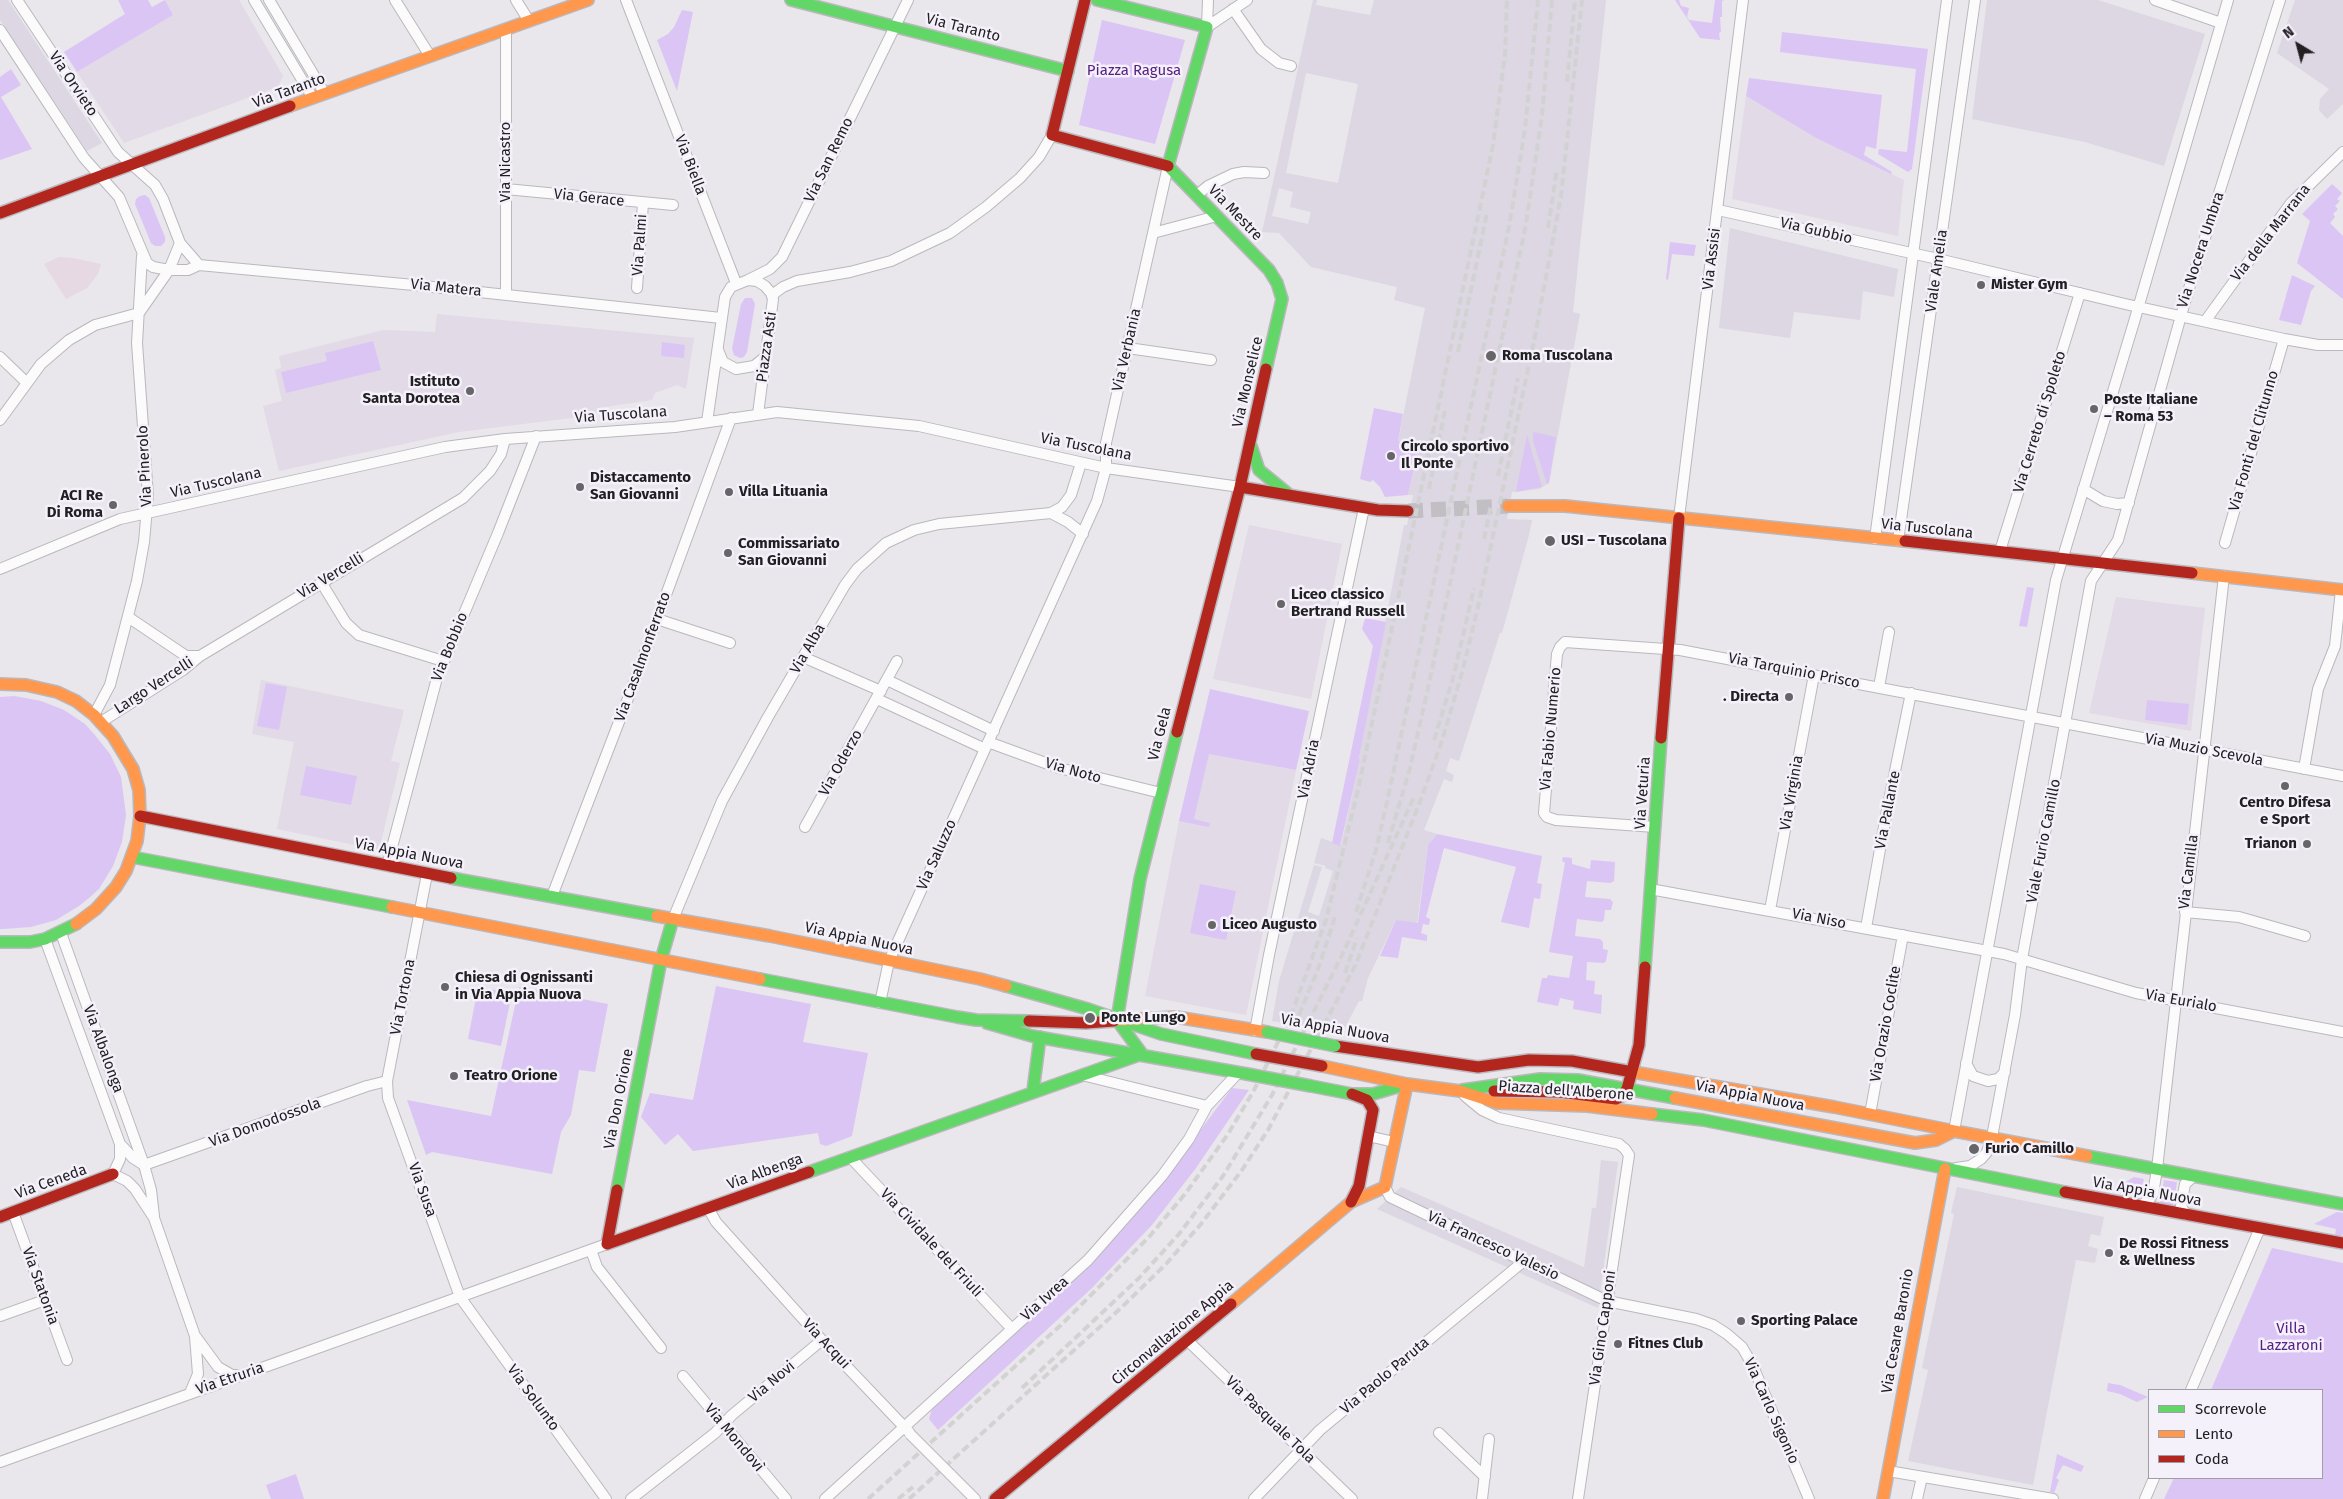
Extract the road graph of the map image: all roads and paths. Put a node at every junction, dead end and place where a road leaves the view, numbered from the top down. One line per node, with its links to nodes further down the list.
1 (16, 0): 34 (street, Via Orvieto)
2 (254, 0): 31 (street)
3 (269, 0): 30 (street)
4 (395, 0): 27 (street)
5 (516, 0): 21 (street)
6 (588, 0): 21 (main road, Via Taranto)
7 (626, 0): 53 (street, Via Biella)
8 (791, 0): 23 (main road, Via Taranto)
9 (908, 0): 23 (street, Via San Remo)
10 (1085, 0): 29 (main road)
11 (1098, 0): 24 (main road)
12 (1208, 0): 24 (street)
13 (1247, 0): 20 (street)
14 (1743, 0): 42 (street, Via Assisi)
15 (1948, 0): 47 (street, Viale Amelia)
16 (1975, 0): 49 (street, Viale Amelia)
17 (2155, 0): 22 (street)
18 (2228, 0): 22 (street)
19 (2280, 0): 61 (street, Via Nocera Umbra)
20 (1234, 9): 24 (street); 28 (street)
21 (529, 20): 25 (main road, Via Taranto)
22 (2221, 23): 59 (street)
23 (894, 25): 29 (main road, Via Taranto); 52 (street, Via San Remo)
24 (1207, 26): 35 (main road)
25 (506, 29): 27 (main road, Via Taranto); 38 (street, Via Nicastro)
26 (0, 30): 37 (street, Via Orvieto)
27 (430, 56): 30 (main road, Via Taranto)
28 (1291, 66)
29 (1068, 71): 32 (main road)
30 (325, 94): 31 (main road, Via Taranto)
31 (313, 98): 34 (main road, Via Taranto)
32 (1052, 135): 35 (main road); 58 (street)
33 (2343, 152): 63 (street, Via della Marrana)
34 (132, 166): 37 (main road, Via Taranto); 46 (street, Via Orvieto)
35 (1168, 166): 39 (main road, Via Mestre); 45 (street, Via Verbania)
36 (1264, 173): 39 (street)
37 (100, 178): 43 (main road, Via Taranto); 48 (street, Via Orvieto)
38 (506, 189): 40 (street, Via Gerace); 57 (street, Via Nicastro)
39 (1197, 195): 44 (main road, Via Mestre)
40 (643, 203): 41 (street, Via Gerace); 55 (street, Via Palmi)
41 (673, 205)
42 (1718, 210): 47 (street, Via Gubbio); 90 (street, Via Assisi)
43 (0, 214)
44 (1217, 216): 45 (street); 54 (main road, Via Mestre)
45 (1153, 233): 67 (street, Via Verbania)
46 (180, 243): 50 (street); 51 (street)
47 (1913, 253): 49 (street, Via Gubbio); 92 (street, Viale Amelia)
48 (142, 256): 51 (street); 60 (street, Via Pinerolo)
49 (1938, 259): 56 (street); 93 (street, Viale Amelia)
50 (199, 265): 51 (street, Via Matera); 57 (street, Via Matera)
51 (169, 270): 60 (street)
52 (748, 280): 53 (street); 58 (street, Piazza Asti)
53 (736, 283): 62 (street)
54 (1277, 283): 78 (main road, Via Monselice)
55 (637, 288)
56 (2080, 293): 59 (street); 95 (street, Via Cerreto di Spoleto)
57 (506, 294): 62 (street, Via Matera)
58 (772, 295): 69 (street, Piazza Asti)
59 (2139, 307): 61 (street); 82 (street)
60 (139, 313): 71 (street); 89 (street, Via Pinerolo)
61 (2181, 315): 63 (street); 84 (street, Via Nocera Umbra)
62 (721, 318): 65 (street)
63 (2206, 320): 64 (street)
64 (2284, 339): 66 (street); 94 (street, Via Fonti del Clitunno)
65 (717, 344): 69 (street); 75 (street)
66 (2343, 345)
67 (1128, 348): 70 (street); 80 (street, Via Verbania)
68 (0, 357): 71 (street)
69 (765, 357): 72 (street, Piazza Asti)
70 (1212, 360)
71 (27, 383): 74 (street)
72 (758, 414): 73 (street); 79 (street, Via Tuscolana)
73 (731, 418): 75 (street); 103 (street, Via Casalmonferrato)
74 (0, 420)
75 (708, 422): 76 (street, Via Tuscolana)
76 (536, 436): 77 (street, Via Tuscolana); 111 (street, Via Bobbio)
77 (505, 439): 89 (street, Via Tuscolana); 100 (street, Via Vercelli)
78 (1250, 440): 81 (main road, Via Monselice); 83 (main road)
79 (1081, 462): 80 (street, Via Tuscolana); 88 (street)
80 (1106, 468): 81 (street, Via Tuscolana); 91 (street, Via Verbania)
81 (1240, 487): 83 (main road, Via Tuscolana); 126 (main road, Via Gela)
82 (2083, 489): 84 (street); 96 (street)
83 (1288, 494): 86 (main road, Via Tuscolana)
84 (2129, 503): 97 (street, Via Nocera Umbra)
85 (1508, 506): 90 (main road, Via Tuscolana)
86 (1364, 508): 87 (main road, Via Tuscolana); 153 (street, Via Adria)
87 (1408, 511)
88 (1051, 513): 91 (street); 109 (street, Via Alba)
89 (147, 514): 98 (street, Via Tuscolana); 102 (street, Via Pinerolo)
90 (1679, 518): 92 (main road, Via Tuscolana); 107 (main road, Via Veturia)
91 (1083, 534): 121 (street)
92 (1875, 539): 93 (main road, Via Tuscolana)
93 (1898, 541): 95 (main road, Via Tuscolana)
94 (2225, 543)
95 (2000, 551): 96 (main road, Via Tuscolana)
96 (2063, 558): 97 (main road, Via Tuscolana); 118 (street)
97 (2104, 562): 99 (main road, Via Tuscolana); 120 (street, Viale Furio Camillo)
98 (0, 569)
99 (2220, 576): 101 (main road, Via Tuscolana); 123 (street, Via Camilla)
100 (321, 582): 108 (street, Via Vercelli); 111 (street)
101 (2342, 590): 124 (street)
102 (128, 617): 108 (street, Largo Vercelli); 119 (street, Largo Vercelli)
103 (657, 619): 105 (street); 134 (street, Via Casalmonferrato)
104 (1889, 632): 115 (street)
105 (730, 643)
106 (1559, 649): 107 (street, Via Tarquinio Prisco); 129 (street, Via Fabio Numerio)
107 (1669, 649): 112 (street, Via Tarquinio Prisco); 129 (main road, Via Veturia)
108 (200, 656): 119 (street, Largo Vercelli)
109 (803, 657): 117 (street, Via Noto); 138 (street, Via Alba)
110 (897, 661): 113 (street, Via Oderzo)
111 (443, 662): 131 (street, Via Bobbio)
112 (1814, 676): 115 (street, Via Tarquinio Prisco); 135 (street, Via Virginia)
113 (887, 680): 117 (street, Via Oderzo); 121 (street)
114 (0, 684): 119 (main road)
115 (1879, 687): 116 (street, Via Tarquinio Prisco)
116 (1911, 693): 118 (street, Via Tarquinio Prisco); 139 (street, Via Pallante)
117 (879, 695): 122 (street, Via Noto); 128 (street, Via Oderzo)
118 (2030, 716): 120 (street); 145 (street)
119 (98, 718): 127 (main road)
120 (2066, 723): 123 (street, Via Muzio Scevola); 146 (street, Viale Furio Camillo)
121 (994, 731): 122 (street, Via Saluzzo)
122 (987, 746): 126 (street, Via Noto); 148 (street, Via Saluzzo)
123 (2203, 750): 124 (street, Via Muzio Scevola); 136 (street, Via Camilla)
124 (2304, 769): 125 (street, Via Muzio Scevola)
125 (2343, 776)
126 (1161, 793): 152 (main road, Via Gela)
127 (140, 816): 130 (main road); 131 (main road, Via Appia Nuova)
128 (805, 827)
129 (1655, 827): 133 (main road, Via Veturia)
130 (132, 857): 137 (main road); 140 (main road)
131 (387, 866): 132 (main road, Via Appia Nuova)
132 (427, 874): 134 (main road, Via Appia Nuova); 137 (street, Via Tortona)
133 (1650, 889): 135 (street, Via Niso); 159 (main road, Via Veturia)
134 (552, 896): 138 (main road, Via Appia Nuova)
135 (1770, 910): 139 (street, Via Niso)
136 (2185, 912): 142 (street); 149 (street, Via Camilla)
137 (420, 914): 147 (main road); 164 (street, Via Tortona)
138 (673, 919): 147 (main road); 148 (main road, Via Appia Nuova)
139 (1866, 928): 141 (street, Via Niso)
140 (61, 933): 143 (main road); 182 (street, Via Albalonga)
141 (1903, 934): 145 (street, Via Niso); 173 (street, Via Orazio Coclite)
142 (2305, 936)
143 (45, 939): 144 (main road); 179 (street, Via Albalonga)
144 (0, 942)
145 (1988, 951): 146 (street); 157 (street)
146 (2022, 958): 149 (street, Via Eurialo); 160 (street, Viale Furio Camillo)
147 (661, 960): 150 (main road); 198 (main road, Via Don Orione)
148 (889, 961): 150 (street, Via Saluzzo); 152 (main road, Via Appia Nuova)
149 (2174, 1000): 154 (street, Via Eurialo); 184 (street, Via Camilla)
150 (880, 1003): 151 (main road)
151 (976, 1020): 152 (main road, Via Appia Nuova); 155 (main road)
152 (1117, 1020): 153 (main road, Via Appia Nuova); 156 (main road); 165 (main road, bridge)
153 (1261, 1032): 158 (main road, Via Appia Nuova, bridge)
154 (2343, 1032)
155 (1040, 1037): 156 (main road); 167 (main road)
156 (1142, 1054): 161 (main road, Via Albenga); 162 (main road)
157 (1966, 1063): 160 (street); 175 (street)
158 (1497, 1066): 159 (main road, Piazza dell'Alberone)
159 (1632, 1071): 163 (main road, Via Appia Nuova); 166 (main road, Piazza dell'Alberone)
160 (2005, 1071): 177 (street, Viale Furio Camillo)
161 (1079, 1074): 167 (main road, Via Albenga); 171 (street)
162 (1242, 1074): 169 (main road, bridge); 171 (street, Via Ivrea)
163 (1682, 1080): 170 (main road, Via Appia Nuova); 173 (main road, Via Appia Nuova)
164 (387, 1082): 182 (street, Via Domodossola); 201 (street, Via Susa)
165 (1407, 1084): 168 (main road); 169 (main road); 178 (main road)
166 (1627, 1089): 168 (main road, Piazza dell'Alberone); 170 (main road, Via Appia Nuova)
167 (1034, 1090): 180 (main road, Via Albenga)
168 (1460, 1091): 172 (main road, Piazza dell'Alberone); 181 (street, Piazza dell'Alberone)
169 (1352, 1094): 176 (main road)
170 (1656, 1094): 174 (main road); 175 (main road, Via Appia Nuova)
171 (1207, 1106): 205 (street, Via Ivrea)
172 (1641, 1112): 174 (main road, Via Appia Nuova)
173 (1870, 1114): 175 (main road, Via Appia Nuova)
174 (1667, 1115): 183 (main road, Via Appia Nuova)
175 (1954, 1131): 177 (main road, Via Appia Nuova)
176 (1368, 1136): 178 (street); 188 (main road)
177 (1992, 1138): 183 (street, Via Appia Nuova); 184 (main road, Via Appia Nuova)
178 (1394, 1142): 187 (main road)
179 (120, 1144): 182 (street, Via Albalonga); 185 (street)
180 (850, 1157): 191 (main road, Via Albenga); 205 (street, Via Cividale del Friuli)
181 (1629, 1158): 203 (street, Via Gino Capponi)
182 (144, 1165): 195 (street, Via Albalonga)
183 (1945, 1169): 190 (main road, Via Appia Nuova); 221 (main road, Via Cesare Baronio)
184 (2157, 1169): 186 (main road, Via Appia Nuova); 190 (street, Via Camilla)
185 (112, 1174): 192 (main road, Via Ceneda); 195 (street, Via Albalonga)
186 (2194, 1176): 189 (main road, Via Appia Nuova); 193 (street)
187 (1385, 1187): 188 (main road); 200 (street, Via Francesco Valesio)
188 (1351, 1202): 208 (main road, Circonvallazione Appia)
189 (2343, 1204)
190 (2140, 1206): 193 (main road, Via Appia Nuova)
191 (708, 1208): 198 (main road, Via Albenga); 207 (street, Via Acqui)
192 (13, 1212): 194 (main road, Via Ceneda); 202 (street, Via Statonia)
193 (2186, 1215): 196 (main road, Via Appia Nuova)
194 (0, 1217)
195 (154, 1218): 206 (street, Via Albalonga)
196 (2260, 1228): 197 (main road, Via Appia Nuova); 213 (street)
197 (2343, 1243)
198 (607, 1244): 199 (street, Via Albenga)
199 (591, 1250): 201 (street, Via Albenga); 209 (street)
200 (1524, 1261): 203 (street, Via Francesco Valesio); 219 (street, Via Paolo Paruta)
201 (460, 1297): 211 (street, Via Etruria); 225 (street, Via Solunto)
202 (45, 1300): 204 (street); 210 (street, Via Statonia)
203 (1607, 1301): 234 (street, Via Gino Capponi); 235 (street, Via Carlo Sigonio)
204 (0, 1316)
205 (1012, 1329): 216 (street, Via Ivrea)
206 (195, 1336): 211 (street, Via Albalonga); 214 (street, Via Albalonga)
207 (822, 1340): 215 (street, Via Novi); 216 (street, Via Acqui)
208 (1188, 1341): 219 (street, Via Pasquale Tola); 230 (main road, Circonvallazione Appia)
209 (661, 1348)
210 (67, 1360)
211 (242, 1375): 214 (street, Via Etruria)
212 (683, 1376): 215 (street, Via Mondovì)
213 (2191, 1389)
214 (190, 1393): 220 (street, Via Etruria)
215 (723, 1426): 226 (street, Via Novi); 227 (street, Via Mondovì)
216 (907, 1430): 228 (street, Via Ivrea); 229 (street, Via Acqui, bridge)
217 (1439, 1433): 222 (street)
218 (1489, 1438): 222 (street)
219 (1300, 1450): 231 (street, Via Paolo Paruta); 232 (street, Via Pasquale Tola)
220 (0, 1462)
221 (1888, 1471): 223 (street); 236 (main road, Via Cesare Baronio)
222 (1484, 1472): 233 (street)
223 (1922, 1477): 237 (street); 238 (street)
224 (2154, 1479): 239 (street)
225 (606, 1499)
226 (631, 1499)
227 (786, 1499)
228 (824, 1499)
229 (975, 1499)
230 (995, 1499)
231 (1254, 1499)
232 (1352, 1499)
233 (1482, 1499)
234 (1578, 1499)
235 (1810, 1499)
236 (1882, 1499)
237 (1917, 1499)
238 (2053, 1499)
239 (2145, 1499)

